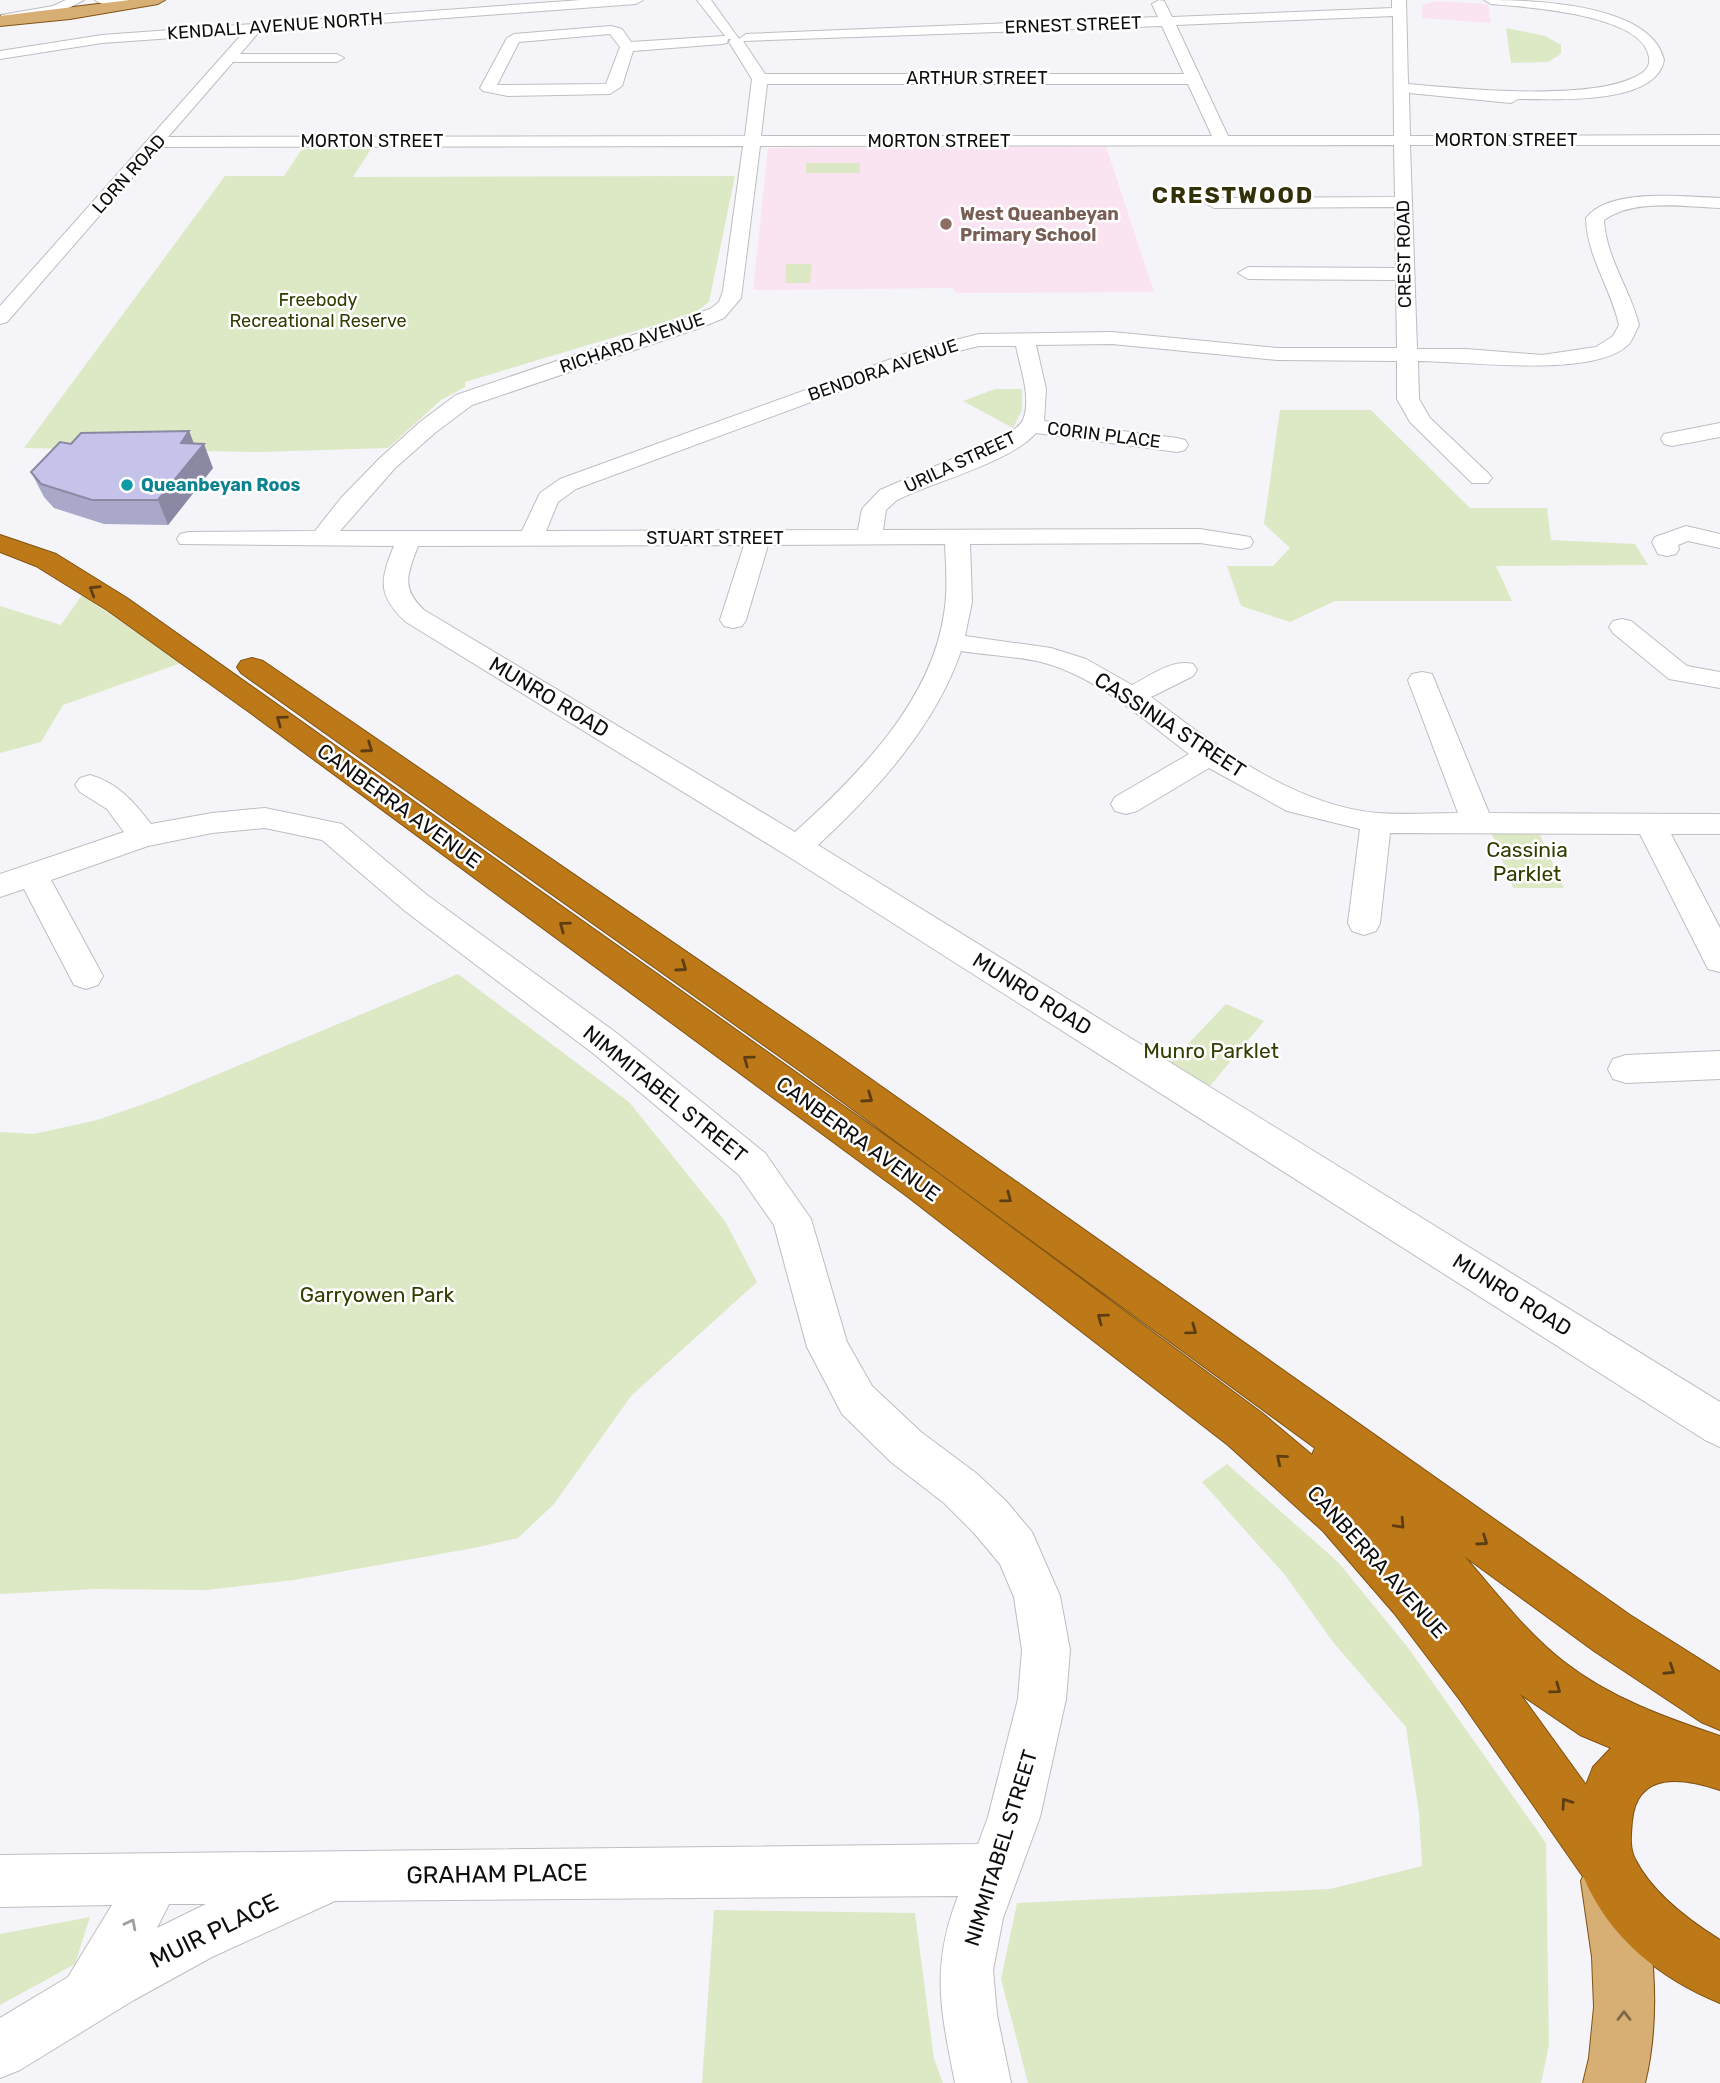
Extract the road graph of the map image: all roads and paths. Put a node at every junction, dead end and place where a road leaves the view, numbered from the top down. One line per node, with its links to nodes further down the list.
1 (139, 0): 7 (main road)
2 (158, 0): 7 (main road)
3 (636, 0): 13 (street, KENDALL AVENUE NORTH)
4 (704, 0): 14 (street)
5 (1157, 0): 12 (street)
6 (1491, 0): 9 (street)
7 (90, 4): 11 (main road)
8 (1400, 6): 12 (street, ERNEST STREET); 21 (street, CREST ROAD)
9 (1567, 10): 10 (street); 10 (street)
10 (1588, 15): 21 (street)
11 (2, 19)
12 (1167, 21): 14 (street, ERNEST STREET); 20 (street)
13 (256, 27): 16 (street, KENDALL AVENUE NORTH); 17 (street, LORN ROAD)
14 (734, 39): 15 (street, ERNEST STREET); 19 (street)
15 (627, 47): 15 (street)
16 (0, 55)
17 (232, 58): 18 (street); 26 (street, LORN ROAD)
18 (337, 58)
19 (760, 79): 20 (street, ARTHUR STREET); 25 (street, RICHARD AVENUE)
20 (1194, 79): 22 (street)
21 (1400, 88): 23 (street, CREST ROAD)
22 (1222, 140): 23 (street, MORTON STREET); 25 (street, MORTON STREET)
23 (1403, 140): 24 (street, MORTON STREET); 27 (street, CREST ROAD)
24 (1720, 140)
25 (751, 141): 26 (street, MORTON STREET); 47 (street, RICHARD AVENUE)
26 (158, 142): 32 (street, LORN ROAD)
27 (1402, 202): 28 (street); 31 (street, CREST ROAD)
28 (1214, 203)
29 (1720, 203): 34 (street, BENDORA AVENUE)
30 (1248, 273): 31 (street)
31 (1405, 274): 34 (street, CREST ROAD)
32 (0, 318)
33 (1025, 339): 34 (street, BENDORA AVENUE); 35 (street, URILA STREET); 42 (street, BENDORA AVENUE)
34 (1406, 354): 39 (street, CREST ROAD)
35 (1031, 426): 38 (street, CORIN PLACE); 44 (street, URILA STREET)
36 (1720, 430): 37 (street)
37 (1672, 439)
38 (1177, 445)
39 (1480, 478)
40 (0, 518): 74 (highway, CANBERRA AVENUE, one-way to 74)
41 (409, 538): 42 (street, STUART STREET); 47 (street, STUART STREET); 67 (street, MUNRO ROAD)
42 (531, 538): 43 (street, STUART STREET)
43 (758, 538): 44 (street, STUART STREET); 52 (street)
44 (870, 538): 45 (street, STUART STREET)
45 (957, 538): 50 (street, STUART STREET); 54 (street)
46 (188, 539): 47 (street, STUART STREET)
47 (322, 539)
48 (1720, 541): 51 (street)
49 (0, 542): 78 (highway, CANBERRA AVENUE, one-way to 49)
50 (1241, 542)
51 (1667, 549)
52 (733, 620)
53 (1622, 627): 57 (street)
54 (951, 642): 58 (street, CASSINIA STREET); 67 (street)
55 (1183, 670): 58 (street)
56 (1422, 680): 65 (street)
57 (1720, 680)
58 (1131, 696): 59 (street, CASSINIA STREET)
59 (1209, 755): 61 (street); 62 (street, CASSINIA STREET)
60 (90, 785): 66 (street)
61 (1126, 804)
62 (1376, 822): 65 (street, CASSINIA STREET); 69 (street)
63 (1650, 824): 64 (street, CASSINIA STREET); 65 (street, CASSINIA STREET); 70 (street)
64 (1720, 824)
65 (1478, 825)
66 (144, 836): 68 (street, NIMMITABEL STREET); 79 (street, NIMMITABEL STREET)
67 (797, 846): 75 (street, MUNRO ROAD)
68 (15, 880): 71 (street)
69 (1364, 923)
70 (1720, 960)
71 (86, 976)
72 (1720, 1065): 73 (street)
73 (1626, 1069)
74 (1268, 1386): 76 (highway, CANBERRA AVENUE, one-way to 76); 77 (highway, CANBERRA AVENUE, one-way to 77)
75 (1720, 1426)
76 (1720, 1703)
77 (1704, 1757): 78 (highway)
78 (1606, 1862): 83 (highway, CANBERRA AVENUE); 87 (main road, one-way to 78)
79 (994, 1870): 80 (street, GRAHAM PLACE); 86 (street, NIMMITABEL STREET)
80 (355, 1875): 81 (street, GRAHAM PLACE); 84 (street, MUIR PLACE)
81 (154, 1879): 82 (street, GRAHAM PLACE); 84 (street, MUIR PLACE, one-way to 81)
82 (0, 1881)
83 (1720, 1973)
84 (80, 2001): 85 (street, MUIR PLACE)
85 (0, 2050)
86 (983, 2083)
87 (1614, 2083)

